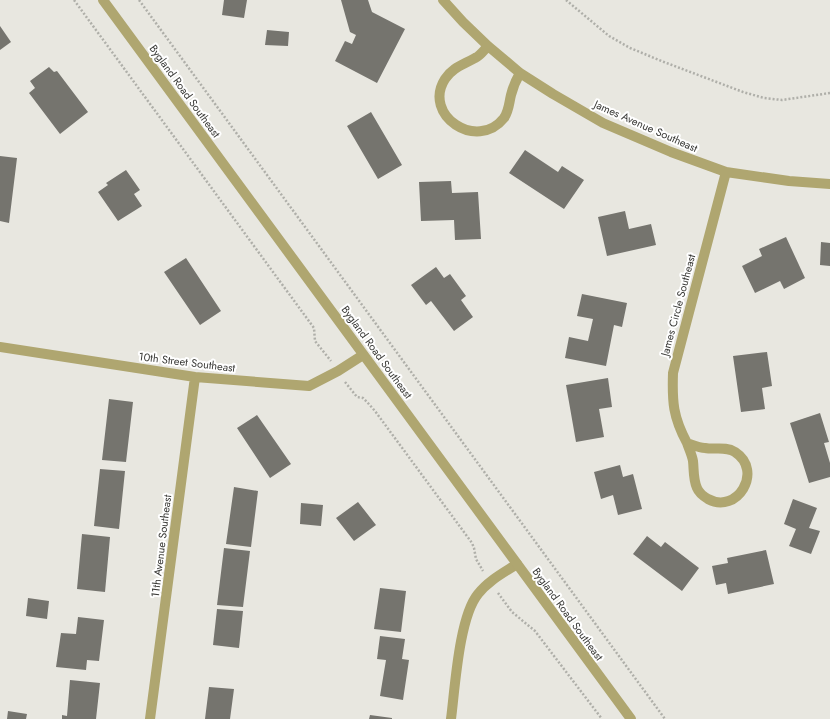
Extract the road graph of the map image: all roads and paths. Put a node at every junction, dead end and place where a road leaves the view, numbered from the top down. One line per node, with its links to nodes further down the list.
1 (103, 0): 11 (street, Bygland Road Southeast)
2 (139, 0): 18 (path)
3 (443, 0): 5 (street, James Avenue Southeast)
4 (566, 0): 7 (path)
5 (488, 46): 6 (street, James Avenue Southeast); 6 (street)
6 (520, 73): 8 (street, James Avenue Southeast)
7 (830, 93)
8 (726, 172): 9 (street, James Avenue Southeast); 13 (street, James Circle Southeast)
9 (830, 184)
10 (0, 347): 12 (street, 10th Street Southeast)
11 (363, 355): 12 (street, 10th Street Southeast); 14 (street, Bygland Road Southeast)
12 (195, 377): 15 (street, 11th Avenue Southeast)
13 (687, 443): 13 (street, James Circle Southeast)
14 (517, 564): 16 (street); 17 (street, Bygland Road Southeast)
15 (150, 719)
16 (451, 719)
17 (631, 719)
18 (665, 719)

